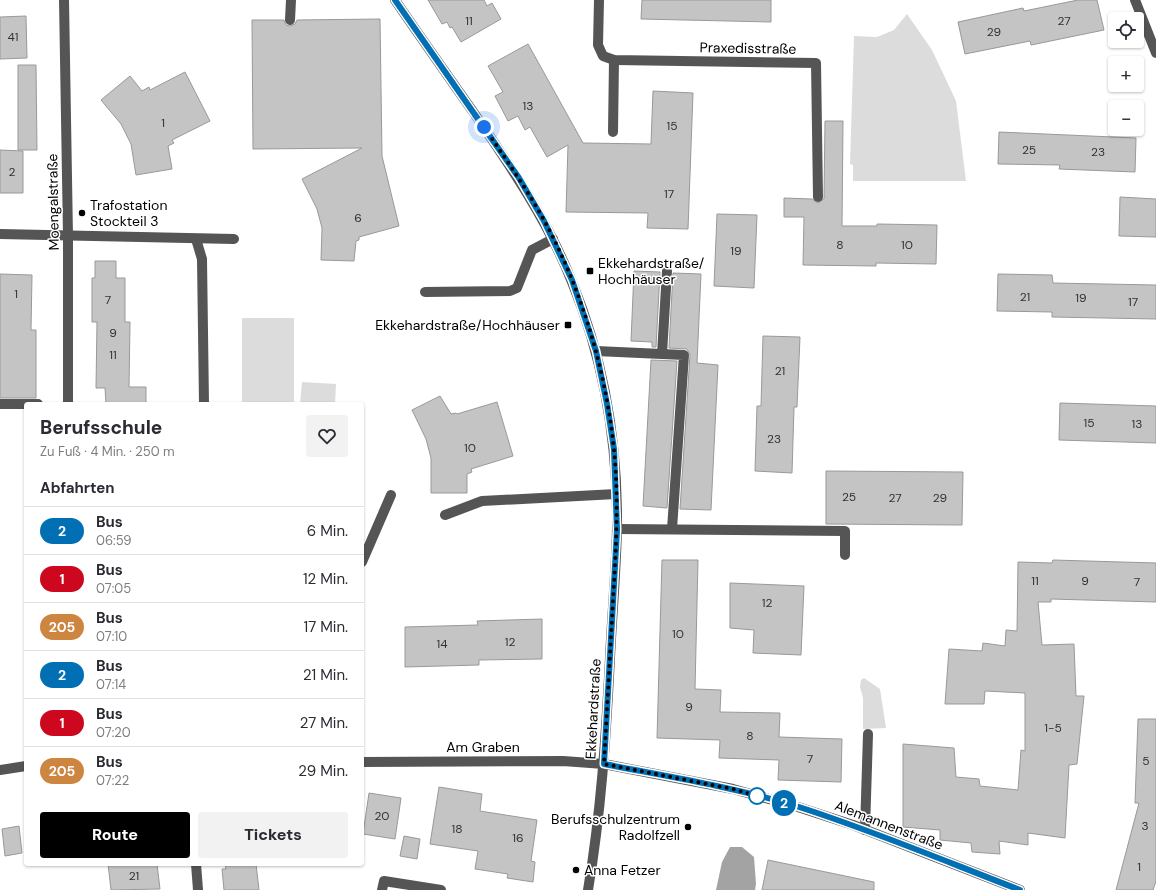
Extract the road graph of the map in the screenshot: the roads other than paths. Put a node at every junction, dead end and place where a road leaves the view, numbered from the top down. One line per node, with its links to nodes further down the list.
1 (64, 0): 12 (street, Moengalstraße)
2 (291, 0): 6 (street)
3 (395, 0): 15 (street, Ekkehardstraße)
4 (599, 0): 8 (street)
5 (1135, 0): 7 (street)
6 (290, 20)
7 (1156, 53)
8 (614, 60): 9 (street); 10 (street, Praxedisstraße)
9 (613, 132)
10 (818, 197)
11 (0, 234): 12 (street)
12 (68, 236): 13 (street); 20 (street, Moengalstraße)
13 (196, 239): 14 (street); 21 (street)
14 (234, 239)
15 (553, 239): 17 (street); 18 (street, Ekkehardstraße)
16 (667, 271): 19 (street)
17 (425, 292)
18 (596, 351): 19 (street); 24 (street, Ekkehardstraße)
19 (662, 354): 27 (street)
20 (68, 402)
21 (204, 402)
22 (0, 404): 23 (street)
23 (24, 404)
24 (616, 494): 26 (street); 28 (street, Ekkehardstraße)
25 (391, 495): 30 (street)
26 (445, 515)
27 (672, 529): 28 (street); 29 (street)
28 (617, 530): 33 (street, Ekkehardstraße)
29 (845, 554)
30 (364, 557)
31 (868, 734): 36 (street)
32 (364, 762): 33 (street, Am Graben)
33 (604, 764): 36 (street, Alemannenstraße); 41 (street, Ekkehardstraße)
34 (24, 766): 35 (street)
35 (0, 770)
36 (865, 830): 42 (street, Alemannenstraße)
37 (196, 866): 38 (street)
38 (198, 890)
39 (382, 890): 40 (street)
40 (441, 890)
41 (588, 890)
42 (1020, 890)

